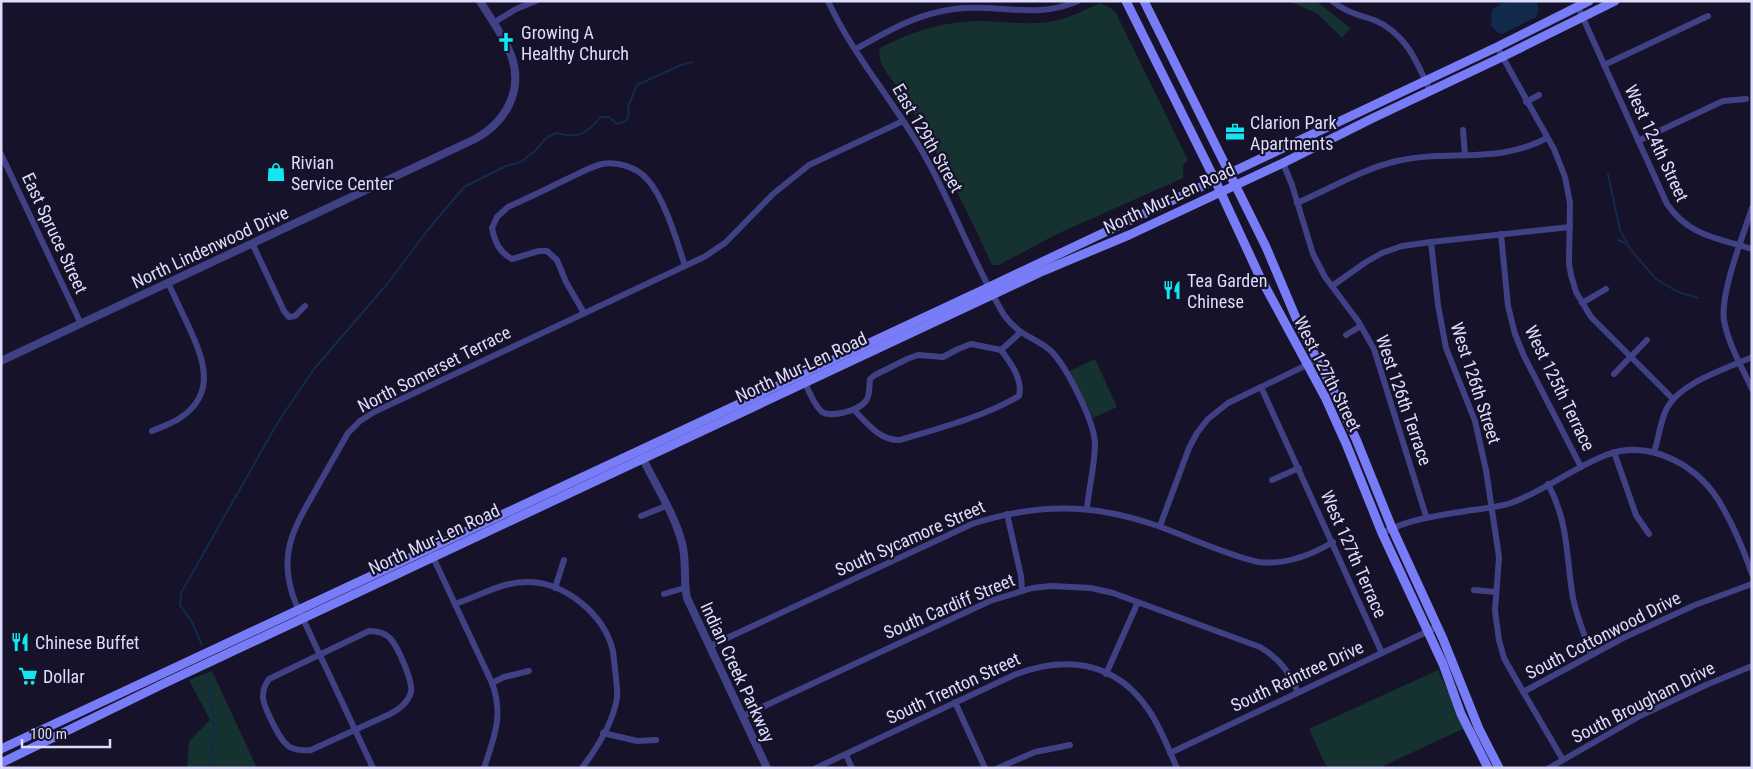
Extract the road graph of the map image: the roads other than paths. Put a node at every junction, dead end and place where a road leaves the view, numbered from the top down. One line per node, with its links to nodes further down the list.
1 (480, 1): 13 (street, North Lindenwood Drive)
2 (536, 1): 13 (street)
3 (828, 1): 15 (street, East 129th Street)
4 (1078, 1): 15 (street)
5 (1126, 1): 31 (main road, West 127th Street)
6 (1144, 1): 30 (main road, West 127th Street)
7 (1332, 1): 18 (street)
8 (1589, 1): 10 (main road, North Mur-Len Road)
9 (1615, 1): 12 (main road, North Mur-Len Road)
10 (1578, 6): 12 (street, West 124th Street); 14 (main road, North Mur-Len Road)
11 (1708, 16): 17 (street)
12 (1583, 17): 16 (main road, North Mur-Len Road); 17 (street, West 124th Street)
13 (493, 23): 39 (street, North Lindenwood Drive)
14 (1497, 47): 16 (street); 18 (main road, North Mur-Len Road)
15 (856, 49): 23 (street, East 129th Street)
16 (1502, 57): 19 (main road, North Mur-Len Road); 22 (street)
17 (1604, 65): 26 (street, West 124th Street)
18 (1425, 80): 19 (street); 30 (main road, North Mur-Len Road)
19 (1430, 91): 29 (main road, North Mur-Len Road)
20 (1539, 95): 22 (street)
21 (1746, 99): 26 (street)
22 (1526, 102): 25 (street)
23 (903, 121): 42 (street, North Somerset Terrace); 46 (street, East 129th Street)
24 (1463, 130): 28 (street)
25 (1547, 138): 28 (street); 36 (street)
26 (1638, 141): 40 (street, West 124th Street)
27 (1, 154): 50 (street, East Spruce Street)
28 (1464, 155): 34 (street)
29 (1283, 163): 32 (main road, North Mur-Len Road); 34 (street, West 126th Terrace)
30 (1230, 173): 31 (main road, North Mur-Len Road); 32 (main road, West 127th Street)
31 (1215, 180): 33 (main road, West 127th Street); 46 (main road, North Mur-Len Road)
32 (1236, 185): 33 (main road, North Mur-Len Road); 58 (main road, West 127th Street)
33 (1221, 192): 46 (main road, North Mur-Len Road); 61 (main road, West 127th Street)
34 (1297, 203): 44 (street, West 126th Terrace)
35 (1752, 208): 40 (street)
36 (1570, 226): 37 (street); 47 (street)
37 (1500, 234): 38 (street); 73 (street, West 125th Terrace)
38 (1431, 242): 44 (street); 78 (street, West 126th Street)
39 (252, 243): 43 (street, North Lindenwood Drive); 48 (street)
40 (1740, 245): 41 (street, West 124th Street); 60 (street)
41 (1752, 249)
42 (685, 266): 49 (street, North Somerset Terrace); 49 (street)
43 (168, 283): 50 (street, North Lindenwood Drive); 68 (street)
44 (1332, 286): 51 (street, West 126th Terrace)
45 (1606, 288): 47 (street)
46 (991, 291): 52 (street, East 129th Street); 63 (main road, North Mur-Len Road)
47 (1582, 303): 56 (street)
48 (305, 306)
49 (584, 312): 100 (street, North Somerset Terrace)
50 (81, 324): 59 (street, North Lindenwood Drive)
51 (1361, 326): 53 (street); 82 (street, West 126th Terrace)
52 (1020, 332): 55 (street); 79 (street, East 129th Street)
53 (1346, 335)
54 (1647, 340): 56 (street)
55 (1001, 350): 67 (street); 67 (street)
56 (1630, 357): 62 (street); 66 (street)
57 (1752, 357): 60 (street)
58 (1317, 360): 61 (street); 84 (main road, West 127th Street)
59 (1, 361)
60 (1740, 362): 65 (street); 66 (street)
61 (1307, 365): 64 (street); 85 (main road, West 127th Street)
62 (1614, 374)
63 (803, 379): 67 (street); 69 (main road, North Mur-Len Road); 72 (main road, North Mur-Len Road)
64 (1261, 387): 74 (street, West 127th Terrace); 83 (street)
65 (1752, 388)
66 (1673, 399): 71 (street)
67 (854, 410)
68 (152, 431)
69 (639, 450): 72 (street, Indian Creek Parkway); 88 (main road, North Mur-Len Road)
70 (1614, 452): 71 (street); 73 (street); 86 (street, West 125th Terrace)
71 (1654, 452): 90 (street)
72 (644, 460): 77 (street, Indian Creek Parkway); 88 (main road, North Mur-Len Road)
73 (1581, 467): 76 (street)
74 (1299, 468): 75 (street); 87 (street, West 127th Terrace)
75 (1272, 480)
76 (1548, 484): 78 (street); 106 (street)
77 (666, 506): 81 (street); 93 (street, Indian Creek Parkway)
78 (1492, 507): 82 (street); 96 (street, West 126th Street)
79 (1087, 508): 80 (street, South Sycamore Street); 83 (street, South Sycamore Street)
80 (1007, 514): 94 (street); 103 (street, South Sycamore Street)
81 (642, 516)
82 (1426, 516): 84 (street)
83 (1160, 526): 87 (street, South Sycamore Street)
84 (1392, 528): 85 (street); 101 (main road, West 127th Street)
85 (1382, 533): 102 (main road, West 127th Street)
86 (1649, 534)
87 (1332, 542): 104 (street, West 127th Terrace)
88 (431, 553): 99 (street); 100 (main road, North Mur-Len Road)
89 (564, 560): 92 (street)
90 (1752, 574)
91 (1752, 584): 106 (street, South Cottonwood Drive)
92 (555, 588): 99 (street); 116 (street)
93 (684, 588): 97 (street, Indian Creek Parkway); 103 (street, Indian Creek Parkway)
94 (1022, 590): 98 (street, South Cardiff Street); 114 (street, South Cardiff Street)
95 (1474, 590): 96 (street)
96 (1496, 592): 112 (street, West 126th Street)
97 (664, 594)
98 (1138, 602): 109 (street); 111 (street, South Cardiff Street)
99 (455, 604): 110 (street)
100 (302, 614): 105 (street, North Somerset Terrace); 119 (main road, North Mur-Len Road); 123 (main road, North Mur-Len Road)
101 (1437, 627): 102 (street, South Raintree Drive); 134 (main road, West 127th Street)
102 (1428, 632): 104 (street, South Raintree Drive); 133 (main road, West 127th Street)
103 (710, 646): 114 (street, Indian Creek Parkway)
104 (1382, 653): 111 (street, South Raintree Drive)
105 (320, 654): 115 (street, North Somerset Terrace); 115 (street); 115 (street)
106 (1591, 654): 112 (street, South Cottonwood Drive)
107 (1752, 666): 122 (street, South Brougham Drive)
108 (529, 671): 110 (street)
109 (1106, 674): 113 (street, South Trenton Street); 120 (street, South Trenton Street)
110 (492, 683): 125 (street)
111 (1298, 692): 120 (street, South Raintree Drive)
112 (1523, 692): 122 (street, West 126th Street)
113 (955, 702): 121 (street, South Trenton Street); 130 (street)
114 (743, 716): 127 (street, Indian Creek Parkway)
115 (356, 730): 124 (street, North Somerset Terrace)
116 (603, 733): 117 (street); 126 (street)
117 (656, 740)
118 (1070, 745): 131 (street)
119 (1, 749)
120 (1170, 753): 132 (street, South Trenton Street)
121 (846, 754): 128 (street, South Trenton Street); 129 (street)
122 (1563, 760): 135 (street, South Brougham Drive)
123 (1, 763)
124 (373, 768)
125 (484, 768)
126 (582, 768)
127 (767, 768)
128 (816, 768)
129 (852, 768)
130 (985, 768)
131 (998, 768)
132 (1177, 768)
133 (1488, 768)
134 (1499, 768)
135 (1549, 768)

